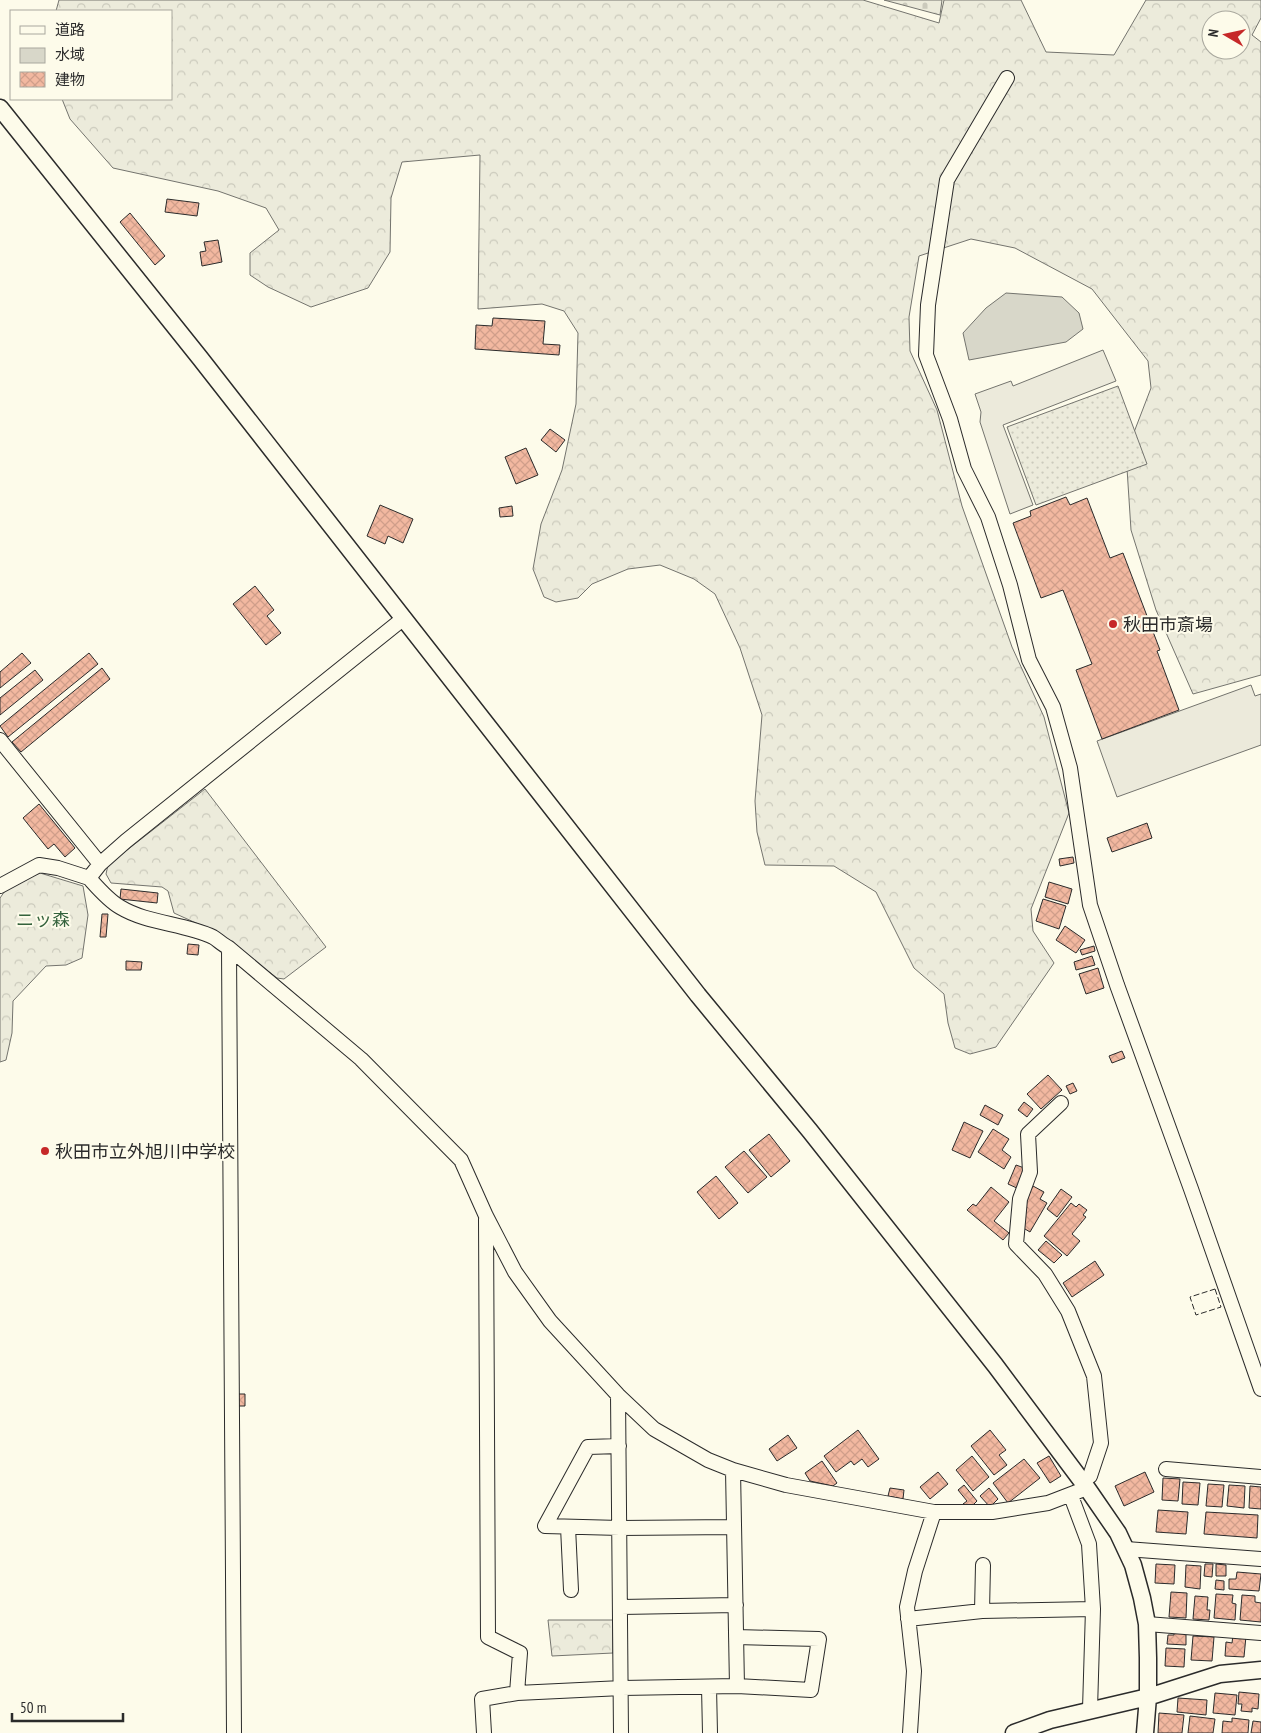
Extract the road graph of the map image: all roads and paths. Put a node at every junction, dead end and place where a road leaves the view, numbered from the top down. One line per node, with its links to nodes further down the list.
1 (1007, 78): 11 (street)
2 (0, 108): 3 (street)
3 (404, 618): 5 (street); 17 (street)
4 (0, 740): 5 (street)
5 (100, 864): 6 (street)
6 (89, 878): 7 (street); 8 (street)
7 (0, 886)
8 (228, 948): 10 (street); 42 (street)
9 (1062, 1103): 17 (street)
10 (486, 1216): 12 (street); 39 (street)
11 (1261, 1389)
12 (618, 1395): 13 (street); 15 (street)
13 (619, 1446): 20 (street); 21 (street)
14 (1166, 1469): 16 (street)
15 (733, 1470): 19 (street); 22 (street)
16 (1261, 1477)
17 (1084, 1485): 18 (street); 23 (street)
18 (1071, 1496): 19 (street); 29 (street)
19 (934, 1512): 31 (street)
20 (568, 1526): 21 (street); 26 (street)
21 (620, 1528): 22 (street); 28 (street)
22 (734, 1528): 27 (street)
23 (1126, 1549): 24 (street); 32 (street)
24 (1261, 1559)
25 (983, 1565): 30 (street)
26 (571, 1590)
27 (736, 1605): 28 (street); 34 (street)
28 (621, 1607): 38 (street)
29 (1093, 1609): 30 (street); 41 (street)
30 (982, 1611): 31 (street)
31 (908, 1619): 46 (street)
32 (1147, 1624): 33 (street); 40 (street)
33 (1261, 1633)
34 (736, 1638): 36 (street); 36 (street)
35 (1261, 1670): 40 (street)
36 (737, 1686): 37 (street)
37 (709, 1687): 38 (street); 45 (street)
38 (622, 1688): 39 (street); 44 (street)
39 (516, 1693): 43 (street)
40 (1148, 1696): 41 (street); 48 (street)
41 (1090, 1710): 47 (street)
42 (234, 1733)
43 (484, 1733)
44 (621, 1733)
45 (710, 1733)
46 (910, 1733)
47 (1014, 1733)
48 (1146, 1733)

